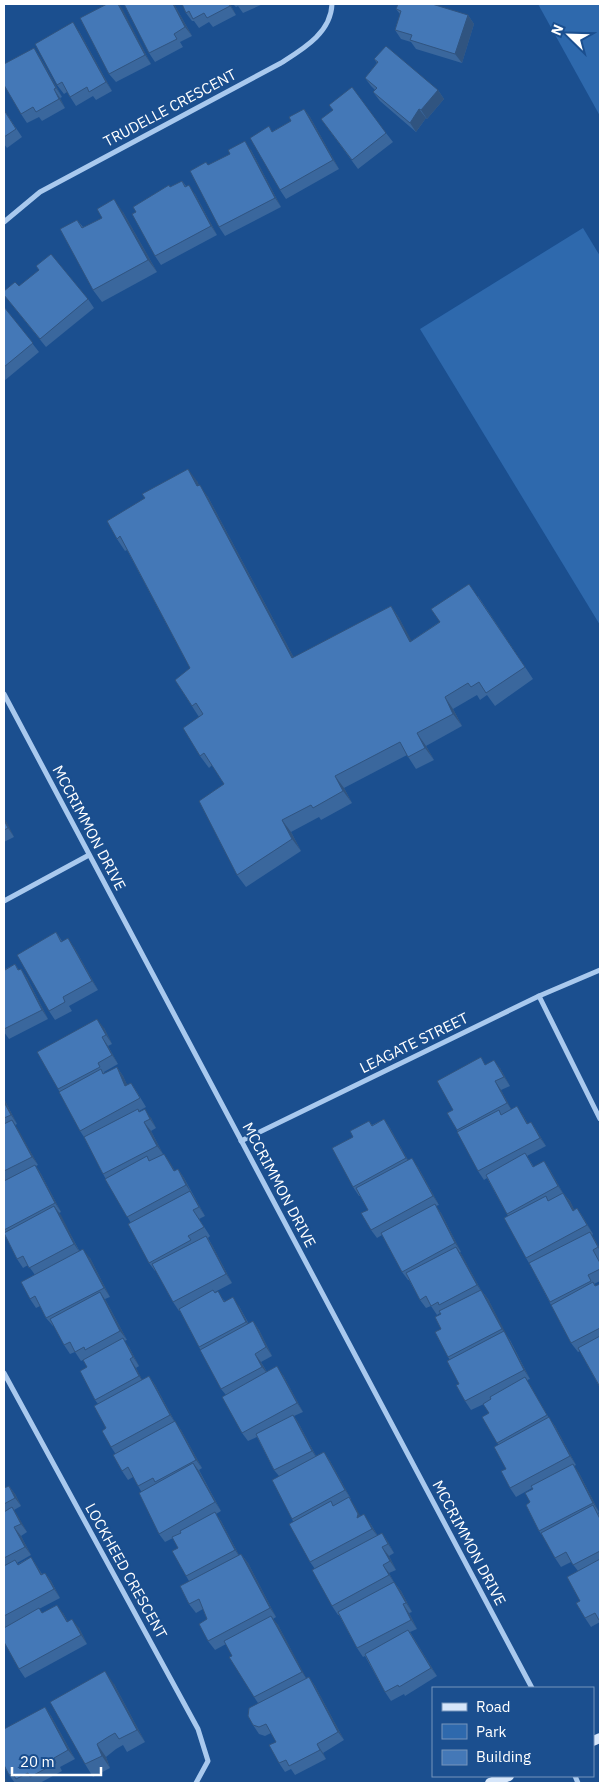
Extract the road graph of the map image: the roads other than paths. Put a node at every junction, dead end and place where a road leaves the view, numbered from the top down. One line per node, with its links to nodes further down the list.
1 (332, 4): 2 (street, TRUDELLE CRESCENT)
2 (4, 222)
3 (4, 694): 4 (street, MCCRIMMON DRIVE)
4 (89, 855): 5 (street); 9 (street, MCCRIMMON DRIVE)
5 (4, 901)
6 (600, 970): 7 (street, LEAGATE STREET)
7 (539, 996): 8 (street); 9 (street, LEAGATE STREET)
8 (600, 1119)
9 (241, 1142): 11 (street, MCCRIMMON DRIVE)
10 (4, 1373): 13 (street, LOCKHEED CRESCENT)
11 (531, 1687)
12 (506, 1777): 14 (main road)
13 (196, 1783)
14 (490, 1783)

